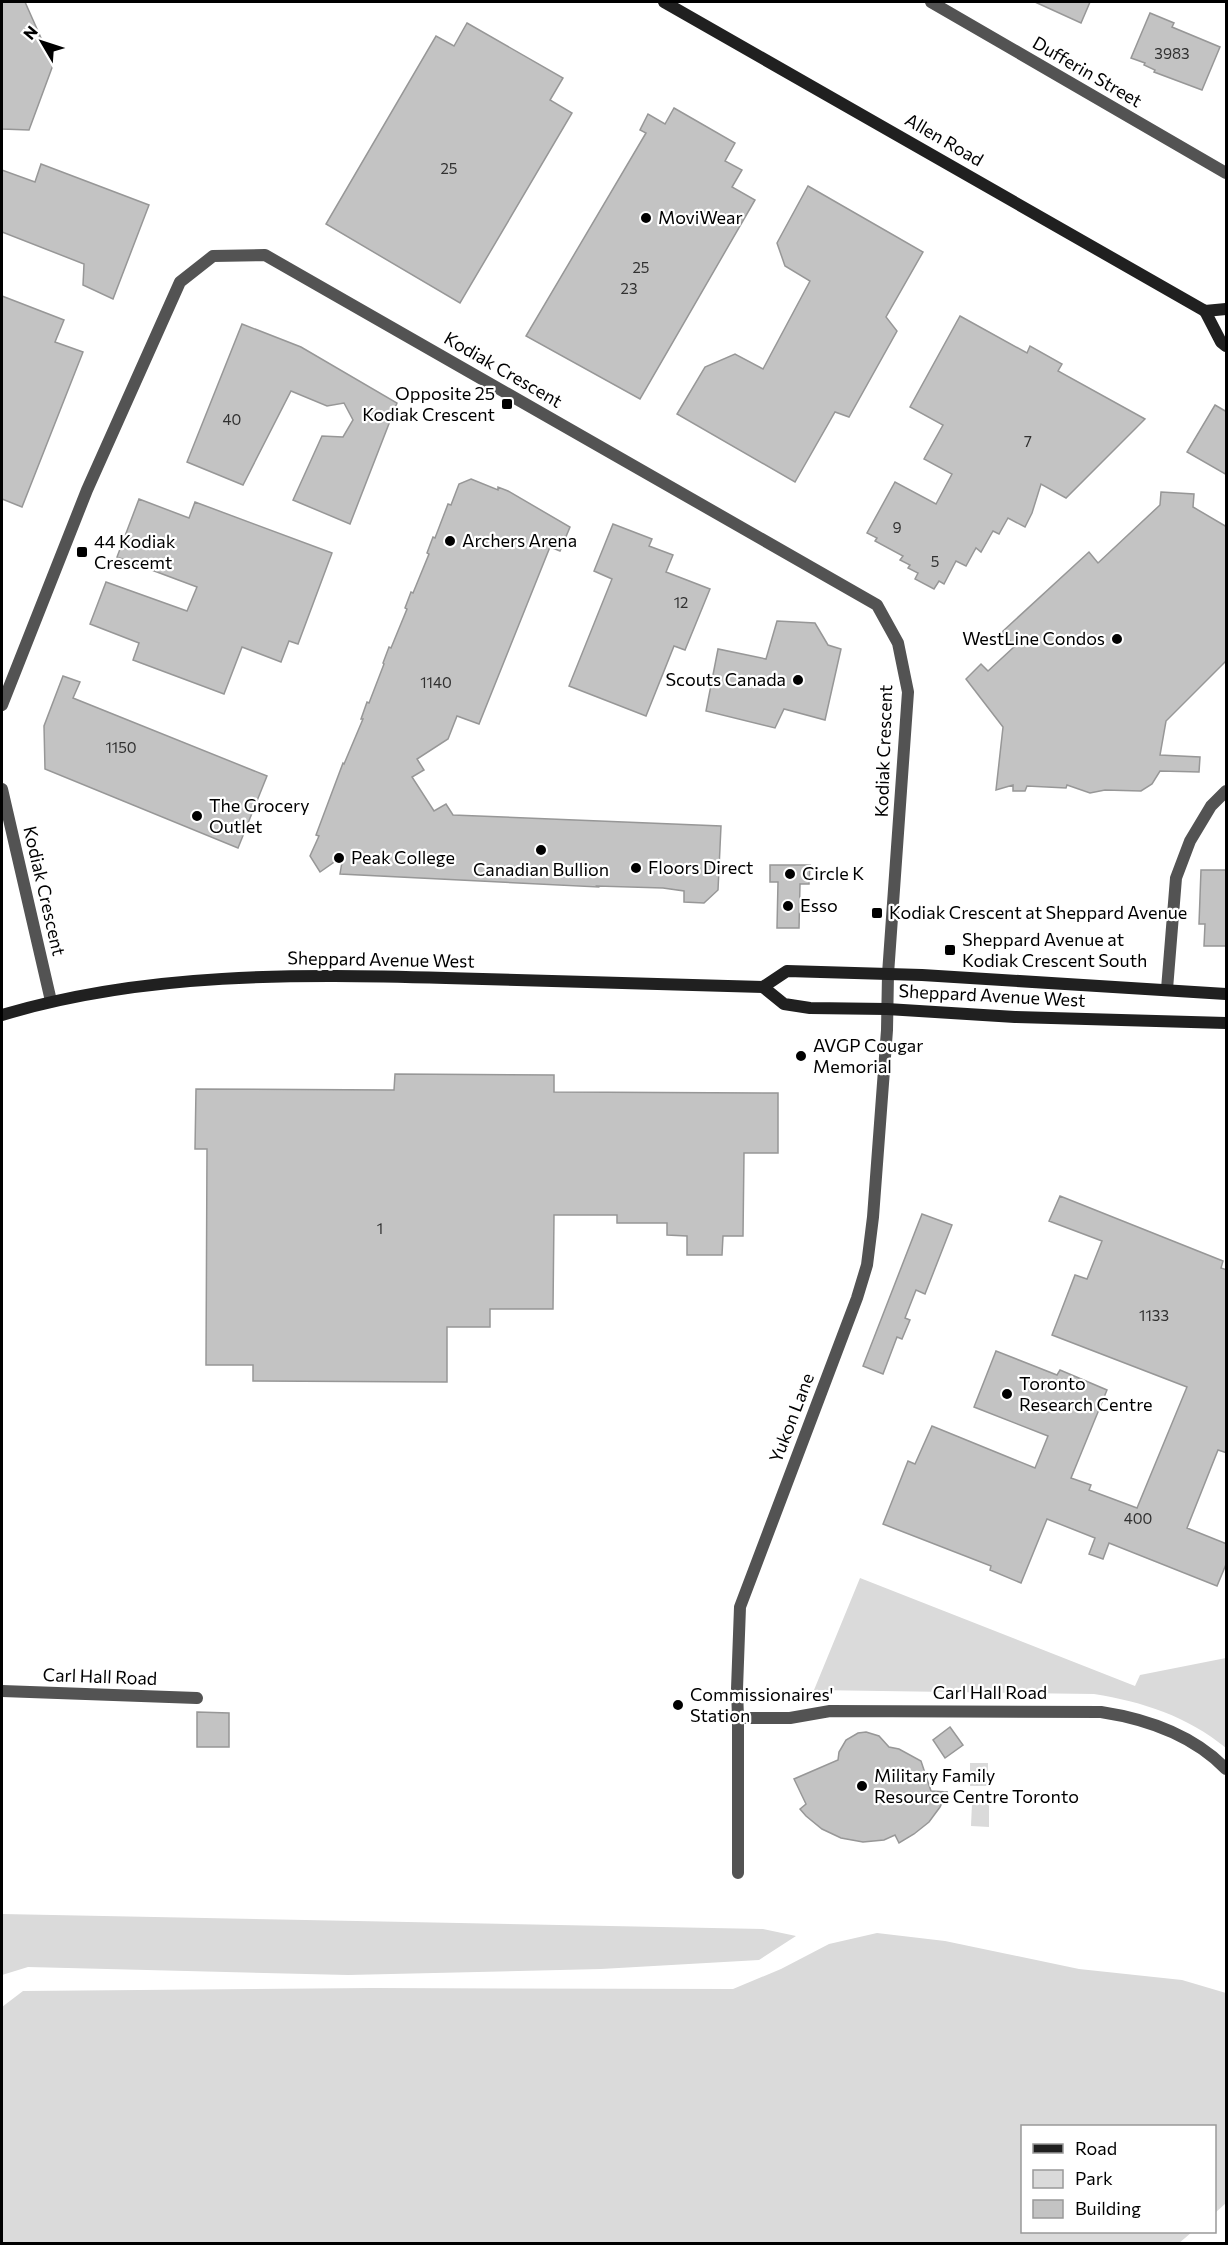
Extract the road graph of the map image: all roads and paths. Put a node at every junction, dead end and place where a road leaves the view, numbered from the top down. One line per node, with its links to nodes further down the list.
1 (664, 2): 5 (main road, Allen Road)
2 (931, 2): 3 (street, Dufferin Street)
3 (1227, 173)
4 (1227, 309): 5 (main road)
5 (1205, 311): 6 (main road)
6 (1227, 346)
7 (2, 705): 10 (street, Kodiak Crescent)
8 (2, 789): 14 (street, Kodiak Crescent)
9 (1227, 791): 12 (street)
10 (888, 974): 11 (main road, Sheppard Avenue West); 12 (main road, Sheppard Avenue West); 15 (street, Yukon Lane)
11 (763, 987): 14 (main road, Sheppard Avenue West); 15 (main road, Sheppard Avenue West)
12 (1167, 989): 13 (main road, Sheppard Avenue West)
13 (1227, 994)
14 (51, 1001): 16 (main road, Sheppard Avenue West)
15 (887, 1009): 17 (main road, Sheppard Avenue West); 20 (street, Yukon Lane)
16 (2, 1015)
17 (1227, 1023)
18 (2, 1691): 19 (street, Carl Hall Road)
19 (197, 1698)
20 (738, 1718): 21 (street, Carl Hall Road); 22 (street, Yukon Lane)
21 (1227, 1769)
22 (738, 1873)

